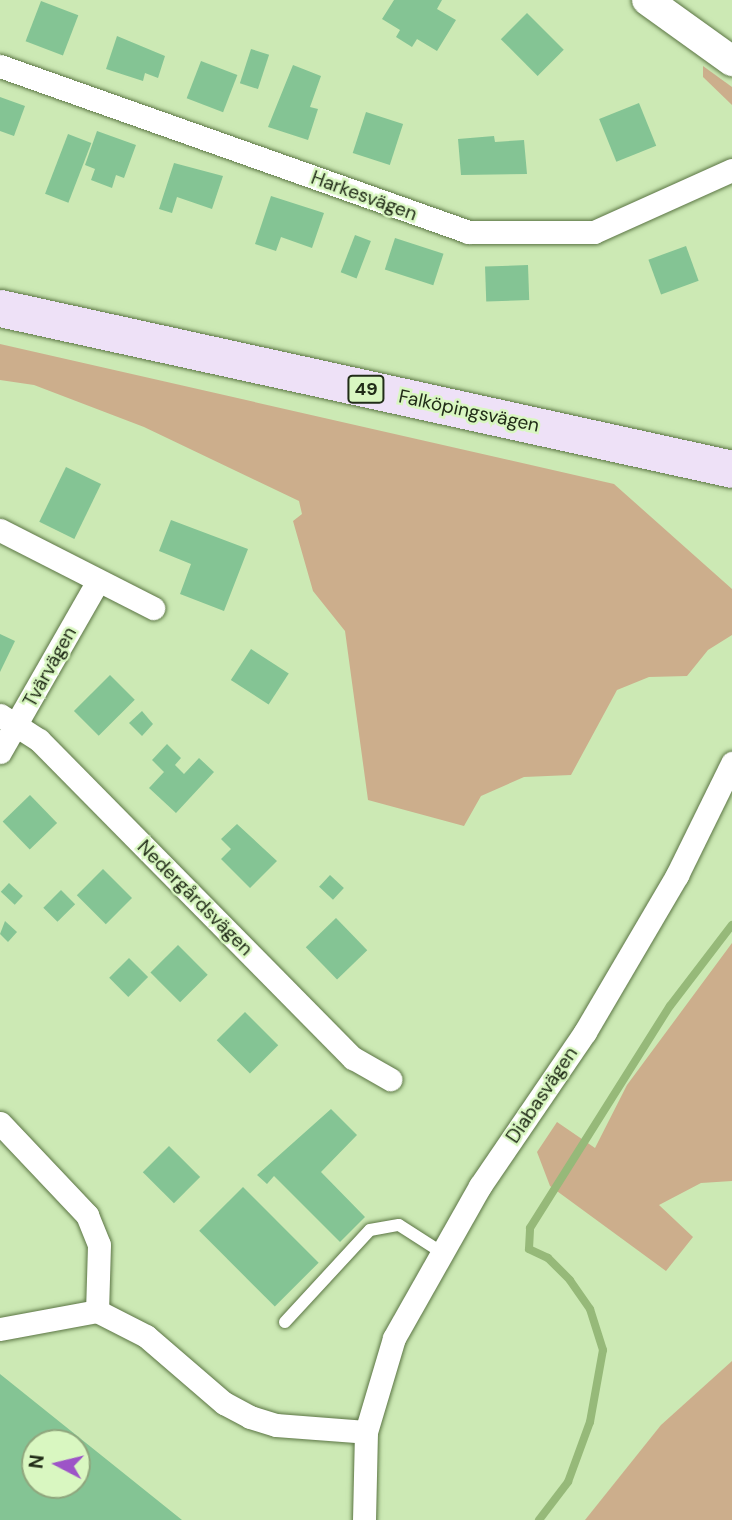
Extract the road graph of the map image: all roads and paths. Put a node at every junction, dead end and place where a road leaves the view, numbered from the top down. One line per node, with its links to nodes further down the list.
1 (647, 0): 2 (street)
2 (732, 61)
3 (0, 66): 4 (street, Harkesvägen)
4 (732, 170)
5 (0, 307): 6 (main road, Falköpingsvägen / 49)
6 (732, 470)
7 (0, 530): 8 (street)
8 (98, 581): 9 (street); 10 (street, Tvärvägen)
9 (153, 608)
10 (9, 720): 11 (street, Tvärvägen); 13 (street, Nedergårdsvägen)
11 (0, 752)
12 (732, 763): 15 (street, Diabasvägen)
13 (390, 1079)
14 (0, 1123): 16 (street)
15 (441, 1252): 17 (lane); 19 (street, Diabasvägen)
16 (97, 1311): 18 (street); 19 (street)
17 (285, 1322)
18 (0, 1329)
19 (366, 1432): 20 (street, Diabasvägen)
20 (364, 1520)

